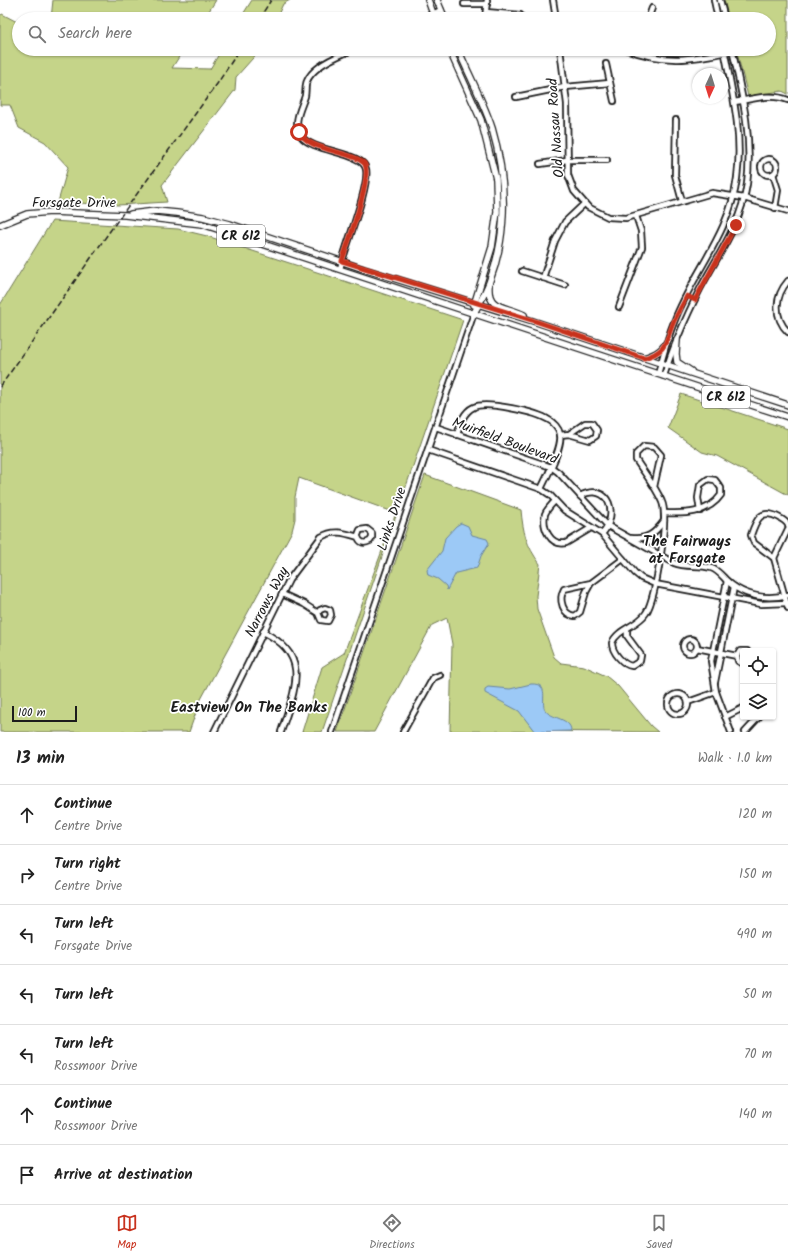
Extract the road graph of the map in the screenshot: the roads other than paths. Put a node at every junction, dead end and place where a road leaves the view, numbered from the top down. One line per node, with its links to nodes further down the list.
1 (428, 0): 10 (main road)
2 (437, 0): 9 (main road)
3 (553, 0): 13 (street)
4 (714, 0): 15 (street)
5 (720, 0): 16 (street)
6 (487, 2): 7 (street); 12 (street)
7 (464, 4)
8 (652, 8): 14 (street)
9 (441, 10): 11 (street)
10 (432, 12)
11 (439, 12)
12 (486, 12)
13 (555, 12)
14 (651, 12)
15 (717, 12)
16 (723, 12)
17 (338, 56): 49 (street)
18 (452, 56): 58 (main road)
19 (461, 56): 54 (main road)
20 (561, 56): 27 (street, Old Nassau Road)
21 (656, 56): 22 (street)
22 (705, 56)
23 (725, 56): 32 (street)
24 (733, 56): 31 (street)
25 (606, 64): 26 (street)
26 (610, 83): 27 (street); 30 (street)
27 (565, 87): 28 (street); 34 (street, Old Nassau Road)
28 (516, 97)
29 (788, 100): 31 (street)
30 (614, 101)
31 (744, 101): 32 (street); 39 (street)
32 (735, 102): 38 (street)
33 (676, 120): 40 (street)
34 (567, 160): 35 (street); 36 (street); 41 (street, Old Nassau Road)
35 (607, 160)
36 (540, 164)
37 (773, 174): 42 (street)
38 (734, 196): 39 (street, Old Nassau Road); 40 (street, Old Nassau Road); 47 (street)
39 (744, 198): 42 (street, Old Nassau Road); 48 (street)
40 (682, 201): 45 (street, Old Nassau Road)
41 (584, 204): 45 (street, Old Nassau Road); 52 (street)
42 (775, 208): 43 (street, Old Nassau Road)
43 (788, 211)
44 (125, 215): 46 (main road, Forsgate Drive / CR 612); 49 (main road, Forsgate Drive / CR 612); 50 (main road, Forsgate Drive / CR 612)
45 (636, 216): 60 (street)
46 (0, 224)
47 (723, 229): 48 (street); 56 (street)
48 (732, 232): 57 (street)
49 (342, 261): 50 (street); 58 (main road, Forsgate Drive / CR 612)
50 (340, 268): 61 (main road, Forsgate Drive / CR 612)
51 (522, 271): 52 (street)
52 (543, 278): 55 (street)
53 (788, 281): 63 (street)
54 (489, 284): 59 (main road); 62 (main road)
55 (565, 285)
56 (688, 294): 57 (street); 64 (street)
57 (695, 300): 65 (street)
58 (474, 302): 59 (main road, Forsgate Drive / CR 612); 61 (main road)
59 (480, 304): 61 (main road); 62 (main road, Forsgate Drive / CR 612)
60 (619, 307)
61 (474, 314): 68 (main road, Forsgate Drive / CR 612); 73 (street, Links Drive)
62 (532, 320): 66 (main road, Forsgate Drive / CR 612)
63 (788, 332)
64 (669, 338): 66 (main road); 67 (street)
65 (677, 340): 67 (street); 70 (main road)
66 (644, 358): 67 (main road, Forsgate Drive / CR 612)
67 (664, 365): 68 (street); 69 (street); 70 (main road, Forsgate Drive / CR 612)
68 (658, 374): 69 (main road, Forsgate Drive / CR 612)
69 (664, 376): 72 (main road, Forsgate Drive / CR 612)
70 (701, 377): 71 (main road, Forsgate Drive / CR 612)
71 (788, 405)
72 (788, 417)
73 (436, 427): 76 (street, Muirfield Boulevard); 77 (street, Links Drive)
74 (560, 434): 75 (street); 76 (street); 78 (street)
75 (569, 434): 75 (street)
76 (457, 435): 78 (street, Muirfield Boulevard)
77 (428, 450): 80 (street); 122 (street, Links Drive)
78 (551, 467): 80 (street); 81 (street, Muirfield Boulevard)
79 (654, 487): 79 (street); 84 (street)
80 (541, 489): 82 (street)
81 (580, 496): 87 (street, Muirfield Boulevard); 87 (street)
82 (555, 501): 88 (street); 88 (street)
83 (700, 510): 83 (street); 84 (street)
84 (664, 513): 85 (street)
85 (664, 521): 92 (street); 93 (street)
86 (788, 525): 94 (street)
87 (608, 526): 90 (street); 92 (street, Muirfield Boulevard)
88 (591, 528): 90 (street)
89 (788, 529): 94 (street)
90 (602, 534): 95 (street)
91 (358, 535): 100 (street, Narrows Way)
92 (628, 538): 93 (street, Muirfield Boulevard)
93 (661, 556): 96 (street, Muirfield Boulevard); 98 (street)
94 (774, 558): 101 (street)
95 (623, 559): 97 (street); 98 (street)
96 (727, 581): 99 (street, Muirfield Boulevard); 102 (street)
97 (591, 583): 97 (street)
98 (655, 584): 102 (street); 106 (street)
99 (734, 587): 101 (street, Muirfield Boulevard); 103 (street)
100 (282, 594): 105 (street); 107 (street, Narrows Way)
101 (786, 595): 104 (street)
102 (724, 597): 103 (street); 109 (street)
103 (732, 599): 104 (street); 109 (street)
104 (788, 605)
105 (318, 613)
106 (627, 629): 106 (street)
107 (263, 632): 120 (street, Narrows Way); 121 (street)
108 (697, 648): 109 (street)
109 (717, 651): 111 (street); 114 (street); 114 (street)
110 (740, 651): 111 (street)
111 (737, 656): 112 (street)
112 (740, 662)
113 (440, 675): 123 (street)
114 (715, 684): 115 (street)
115 (716, 692): 116 (street); 118 (street)
116 (688, 702): 116 (street)
117 (740, 710): 118 (street)
118 (725, 717): 124 (street)
119 (756, 720): 125 (street)
120 (214, 732)
121 (281, 732)
122 (332, 732)
123 (403, 732)
124 (731, 732)
125 (745, 732)

